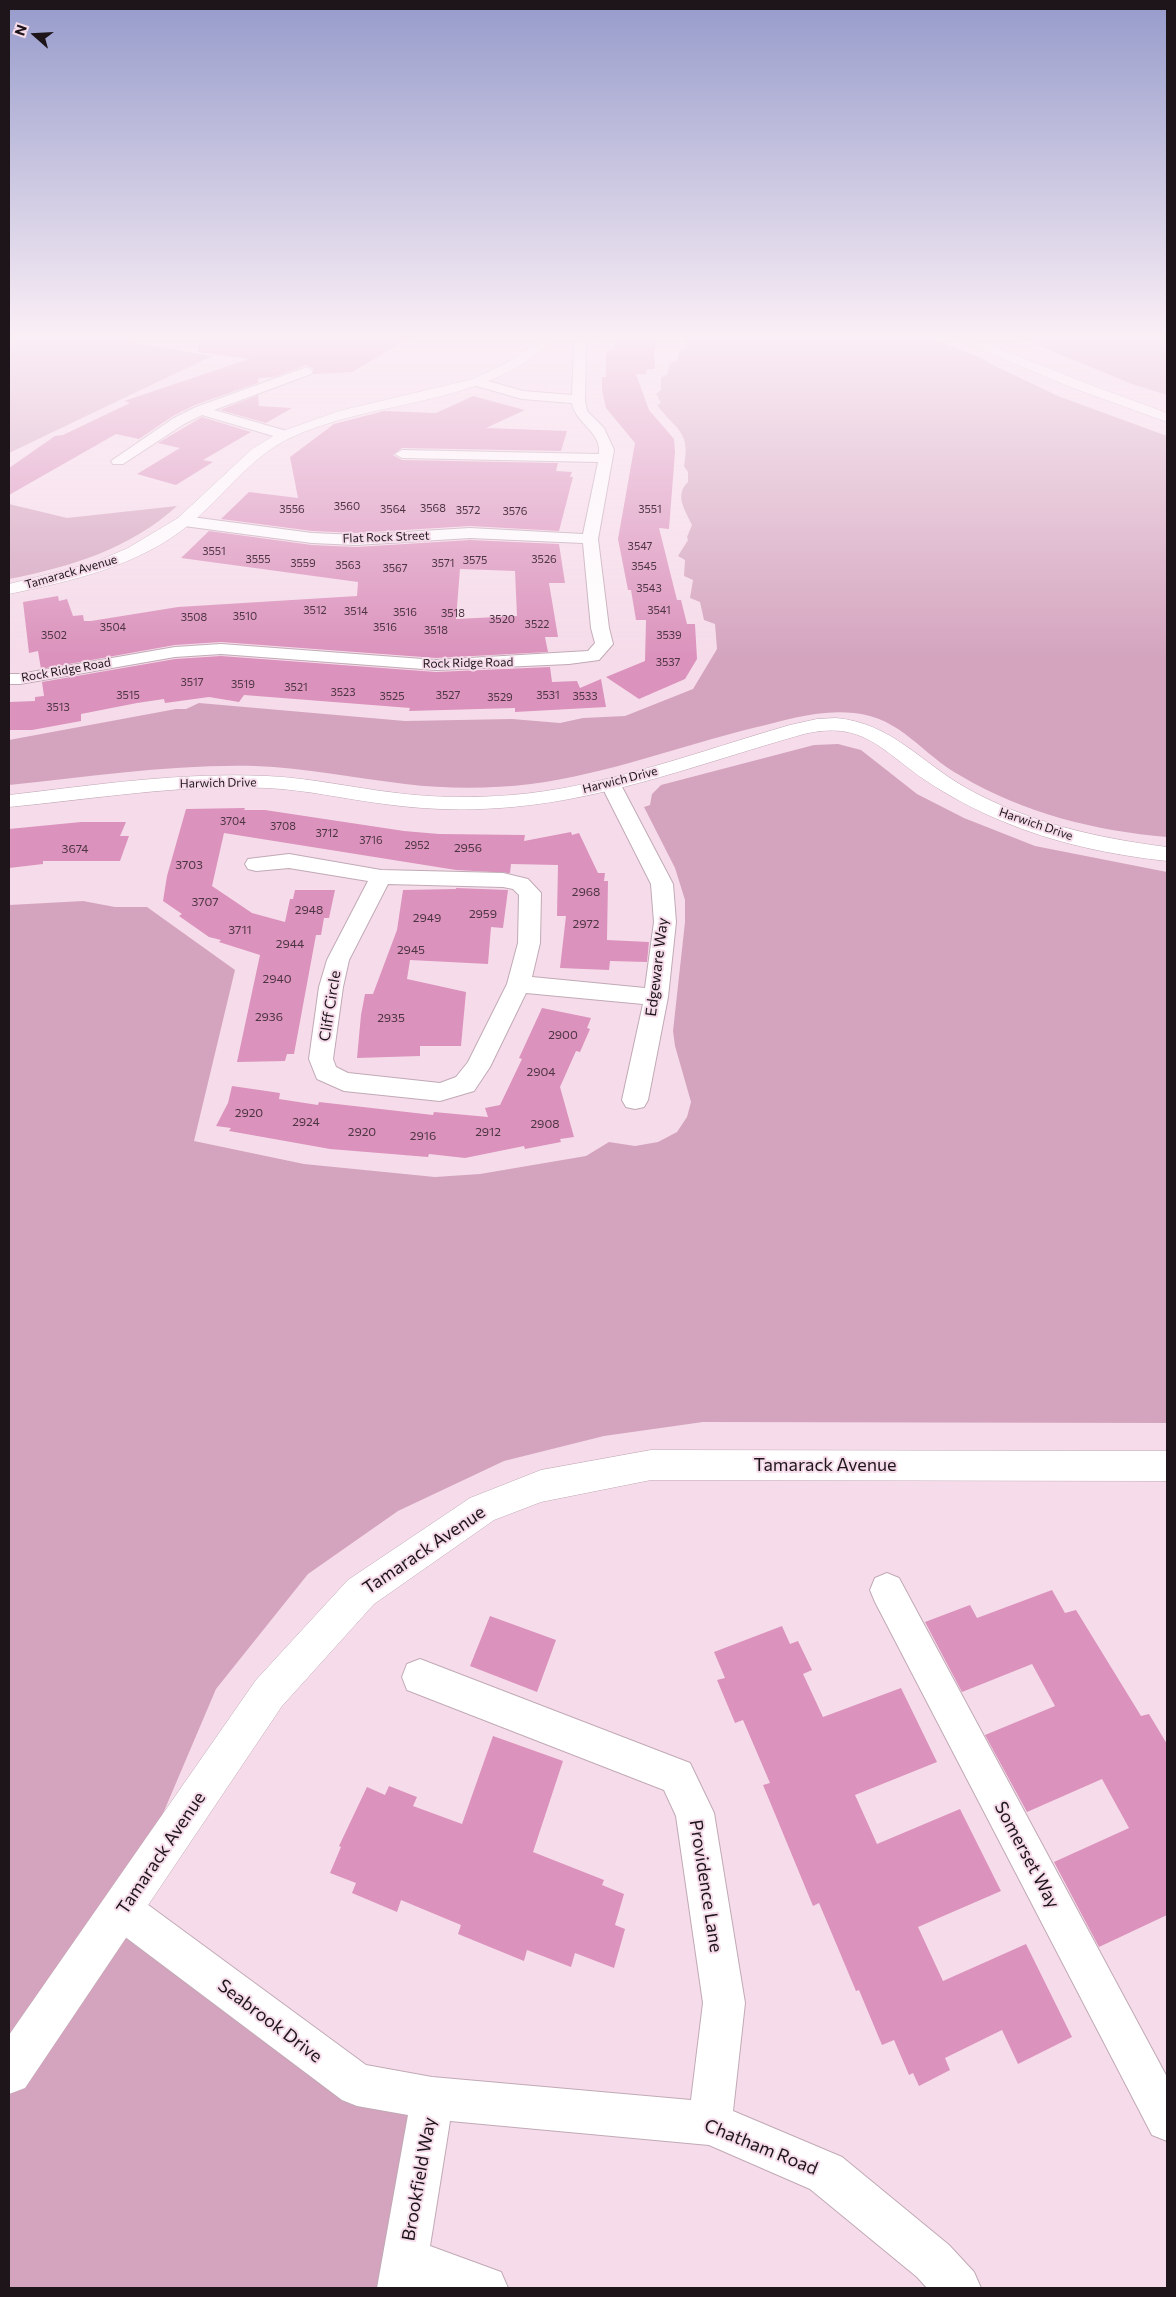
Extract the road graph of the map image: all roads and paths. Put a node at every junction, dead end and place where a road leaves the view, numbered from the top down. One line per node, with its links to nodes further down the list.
1 (141, 445): 6 (street)
2 (268, 445): 7 (main road, Tamarack Avenue)
3 (605, 445): 5 (street, Rock Ridge Road)
4 (402, 454): 5 (street)
5 (606, 458): 8 (street, Rock Ridge Road)
6 (118, 460)
7 (184, 521): 8 (street, Flat Rock Street); 9 (main road, Tamarack Avenue)
8 (590, 539): 10 (street, Rock Ridge Road)
9 (9, 589)
10 (9, 679)
11 (610, 785): 12 (main road, Harwich Drive); 13 (main road, Harwich Drive); 17 (street, Edgeware Way)
12 (9, 800)
13 (1167, 854)
14 (256, 864): 15 (street)
15 (381, 877): 16 (street, Cliff Circle); 16 (street, Cliff Circle)
16 (519, 984): 17 (street)
17 (656, 997): 18 (street, Edgeware Way)
18 (636, 1100)
19 (1167, 1466): 22 (main road, Tamarack Avenue)
20 (887, 1590): 25 (street, Somerset Way)
21 (420, 1677): 26 (street, Providence Lane)
22 (122, 1910): 23 (main road, Tamarack Avenue); 24 (street, Seabrook Drive)
23 (9, 2072)
24 (432, 2098): 26 (street, Chatham Road); 27 (street, Brookfield Way)
25 (1167, 2120)
26 (710, 2123): 29 (street, Chatham Road)
27 (402, 2275): 28 (street, Brookfield Way)
28 (485, 2288)
29 (958, 2288)

